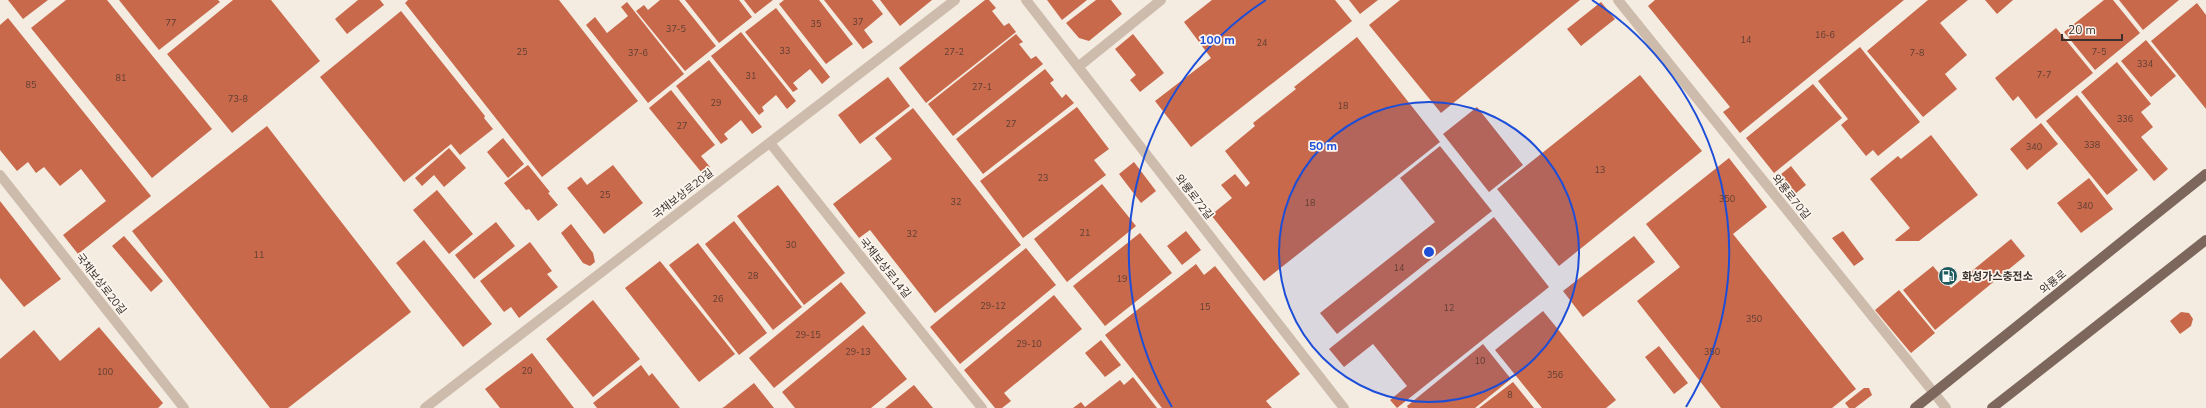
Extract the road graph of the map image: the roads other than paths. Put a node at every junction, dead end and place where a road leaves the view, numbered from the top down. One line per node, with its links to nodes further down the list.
1 (955, 0): 6 (street, 국채보상로20길)
2 (1026, 0): 5 (street, 와룡로72길)
3 (1161, 0): 5 (street)
4 (1618, 0): 10 (street, 와룡로70길)
5 (1078, 67): 14 (street, 와룡로72길)
6 (770, 142): 12 (street, 국채보상로20길); 13 (street, 국채보상로14길)
7 (2206, 174): 10 (main road, 와룡로)
8 (0, 175): 11 (street, 국채보상로20길)
9 (2206, 240): 17 (main road)
10 (1934, 393): 15 (main road, 와룡로); 16 (street, 와룡로70길)
11 (184, 408)
12 (425, 408)
13 (982, 408)
14 (1344, 408)
15 (1915, 408)
16 (1946, 408)
17 (1992, 408)

